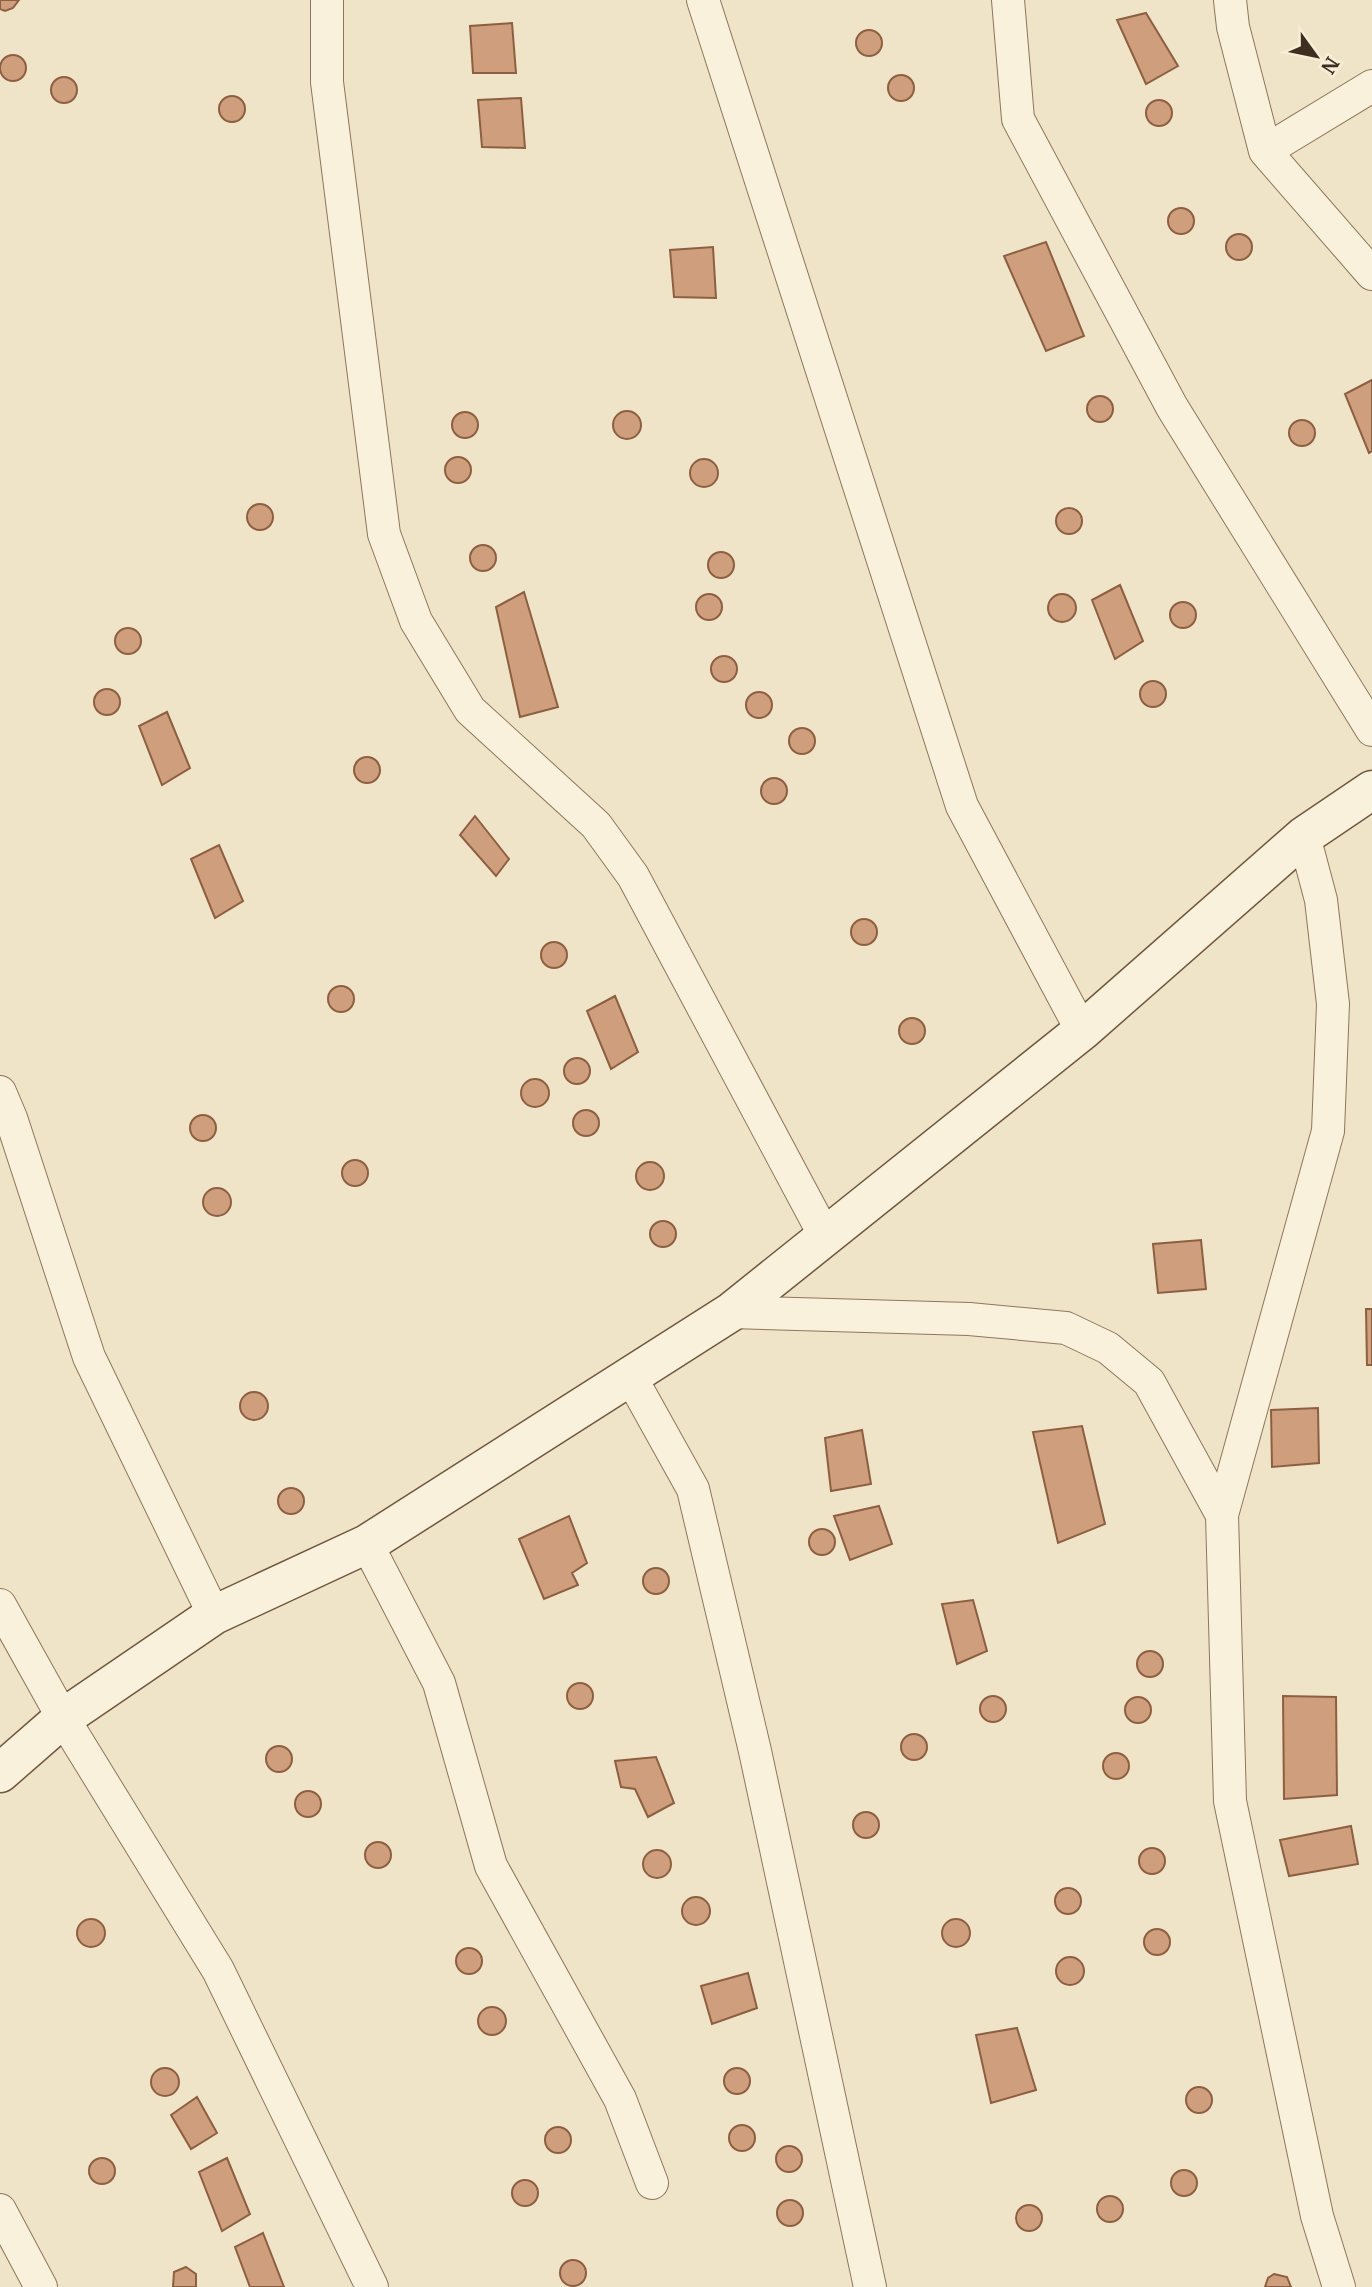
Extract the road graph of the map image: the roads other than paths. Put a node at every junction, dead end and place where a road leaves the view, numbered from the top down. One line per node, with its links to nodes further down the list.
1 (327, 0): 13 (street)
2 (703, 0): 11 (street)
3 (1008, 0): 8 (street)
4 (1230, 0): 6 (street)
5 (1372, 86): 6 (street)
6 (1265, 151): 7 (street)
7 (1372, 274)
8 (1372, 730)
9 (1372, 790): 10 (street)
10 (1304, 836): 11 (street); 16 (street)
11 (1082, 1031): 13 (street)
12 (0, 1093): 19 (street)
13 (826, 1238): 14 (street)
14 (732, 1312): 15 (street); 16 (street)
15 (629, 1374): 17 (street); 26 (street)
16 (1222, 1515): 27 (street)
17 (367, 1544): 19 (street); 22 (street)
18 (0, 1605): 20 (street)
19 (214, 1615): 20 (street)
20 (63, 1718): 21 (street); 25 (street)
21 (0, 1773)
22 (652, 2183)
23 (0, 2210): 24 (street)
24 (41, 2287)
25 (372, 2287)
26 (870, 2287)
27 (1339, 2287)

